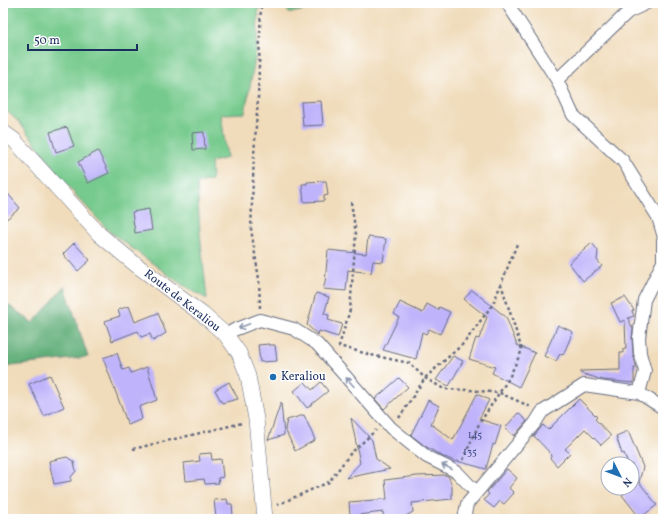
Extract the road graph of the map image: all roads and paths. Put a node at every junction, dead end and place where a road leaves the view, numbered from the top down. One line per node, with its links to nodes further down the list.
1 (261, 3): 11 (path)
2 (507, 3): 4 (street)
3 (647, 3): 4 (street)
4 (557, 80): 7 (street)
5 (3, 132): 12 (street, Route de Keraliou)
6 (351, 202): 13 (path)
7 (663, 234)
8 (663, 240): 15 (street)
9 (517, 244): 10 (path)
10 (501, 283): 13 (path); 14 (path)
11 (260, 320): 12 (street, one-way to 12); 19 (street, one-way to 11)
12 (226, 335): 18 (street, Route de Keraliou)
13 (425, 378): 14 (path); 19 (path)
14 (500, 393): 17 (path); 21 (path)
15 (639, 393): 16 (street); 17 (street)
16 (663, 408)
17 (542, 412): 22 (street)
18 (256, 419): 20 (path); 23 (street, Route de Keraliou)
19 (391, 428): 21 (street, one-way to 19); 23 (path)
20 (133, 449)
21 (457, 472): 22 (street)
22 (476, 492): 24 (street)
23 (265, 515)
24 (464, 519)

